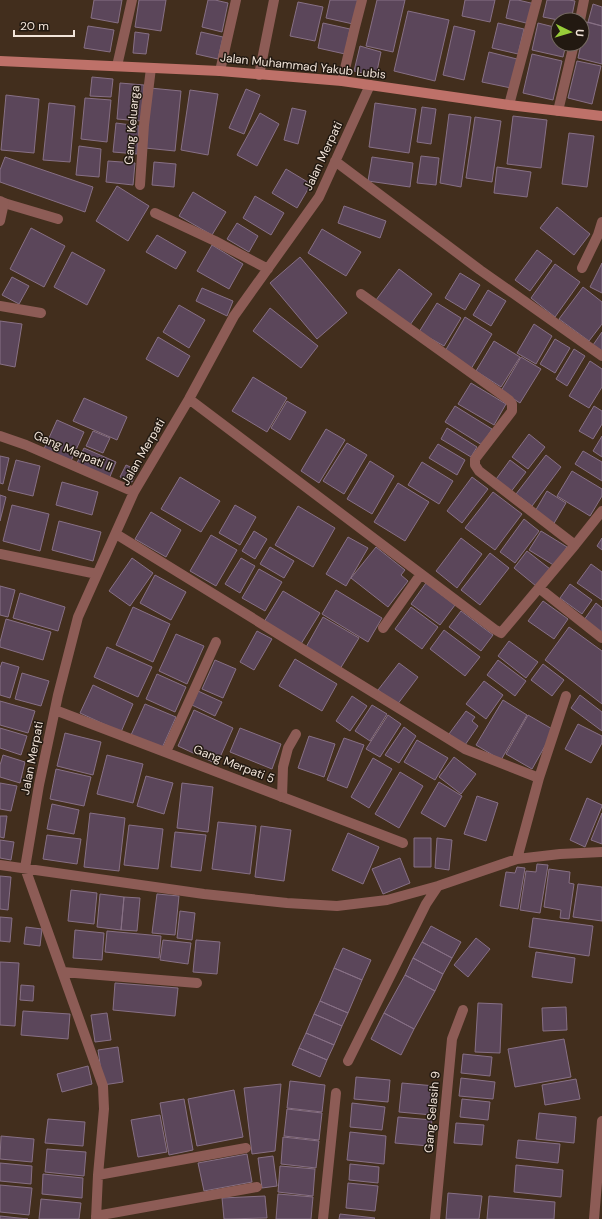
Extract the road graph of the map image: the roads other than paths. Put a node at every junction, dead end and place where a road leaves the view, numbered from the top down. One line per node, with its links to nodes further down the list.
1 (132, 0): 10 (street)
2 (236, 0): 12 (street)
3 (274, 0): 13 (street)
4 (362, 0): 14 (street)
5 (537, 0): 16 (street)
6 (584, 0): 7 (street)
7 (582, 12)
8 (572, 52): 17 (street)
9 (0, 61): 10 (main road, Jalan Muhammad Yakub Lubis)
10 (117, 66): 11 (main road, Jalan Muhammad Yakub Lubis)
11 (150, 68): 12 (main road, Jalan Muhammad Yakub Lubis); 20 (street, Gang Keluarga)
12 (220, 71): 13 (main road, Jalan Muhammad Yakub Lubis)
13 (258, 75): 14 (main road, Jalan Muhammad Yakub Lubis)
14 (342, 81): 15 (main road, Jalan Muhammad Yakub Lubis)
15 (370, 85): 16 (main road, Jalan Muhammad Yakub Lubis); 19 (street, Jalan Merpati)
16 (509, 105): 17 (main road, Jalan Muhammad Yakub Lubis)
17 (558, 111): 18 (main road, Jalan Muhammad Yakub Lubis)
18 (602, 116)
19 (335, 161): 27 (street, Jalan Merpati); 31 (street)
20 (140, 185)
21 (2, 202): 23 (street); 24 (street)
22 (155, 213): 27 (street)
23 (58, 219)
24 (0, 221)
25 (602, 222): 26 (street)
26 (582, 268)
27 (268, 269): 32 (street, Jalan Merpati)
28 (361, 294): 37 (street)
29 (0, 306): 30 (street)
30 (41, 313)
31 (602, 356)
32 (189, 399): 34 (street, Jalan Merpati); 40 (street)
33 (0, 436): 34 (street, Gang Merpati II)
34 (134, 492): 36 (street, Jalan Merpati)
35 (602, 511): 37 (street)
36 (116, 534): 39 (street, Jalan Merpati); 49 (street)
37 (575, 545): 41 (street)
38 (0, 554): 39 (street)
39 (97, 574): 46 (street, Jalan Merpati)
40 (421, 574): 41 (street); 42 (street)
41 (539, 588): 43 (street)
42 (383, 628)
43 (602, 638)
44 (216, 642): 48 (street)
45 (566, 696): 49 (street)
46 (55, 710): 48 (street, Gang Merpati 5); 55 (street, Jalan Merpati)
47 (296, 734): 50 (street)
48 (166, 752): 50 (street, Gang Merpati 5)
49 (539, 778): 53 (street)
50 (282, 797): 51 (street, Gang Merpati 5)
51 (403, 843)
52 (602, 852): 53 (street)
53 (517, 859): 56 (street)
54 (0, 864): 55 (street)
55 (25, 868): 56 (street); 57 (street)
56 (438, 886): 60 (street)
57 (63, 972): 58 (street); 65 (street)
58 (198, 982)
59 (463, 1010): 70 (street, Gang Selasih 9)
60 (348, 1061)
61 (336, 1093): 69 (street)
62 (602, 1121): 63 (street)
63 (601, 1142): 67 (street)
64 (246, 1148): 65 (street)
65 (98, 1175): 68 (street)
66 (257, 1187): 68 (street)
67 (597, 1213)
68 (96, 1217)
69 (323, 1219)
70 (435, 1219)

